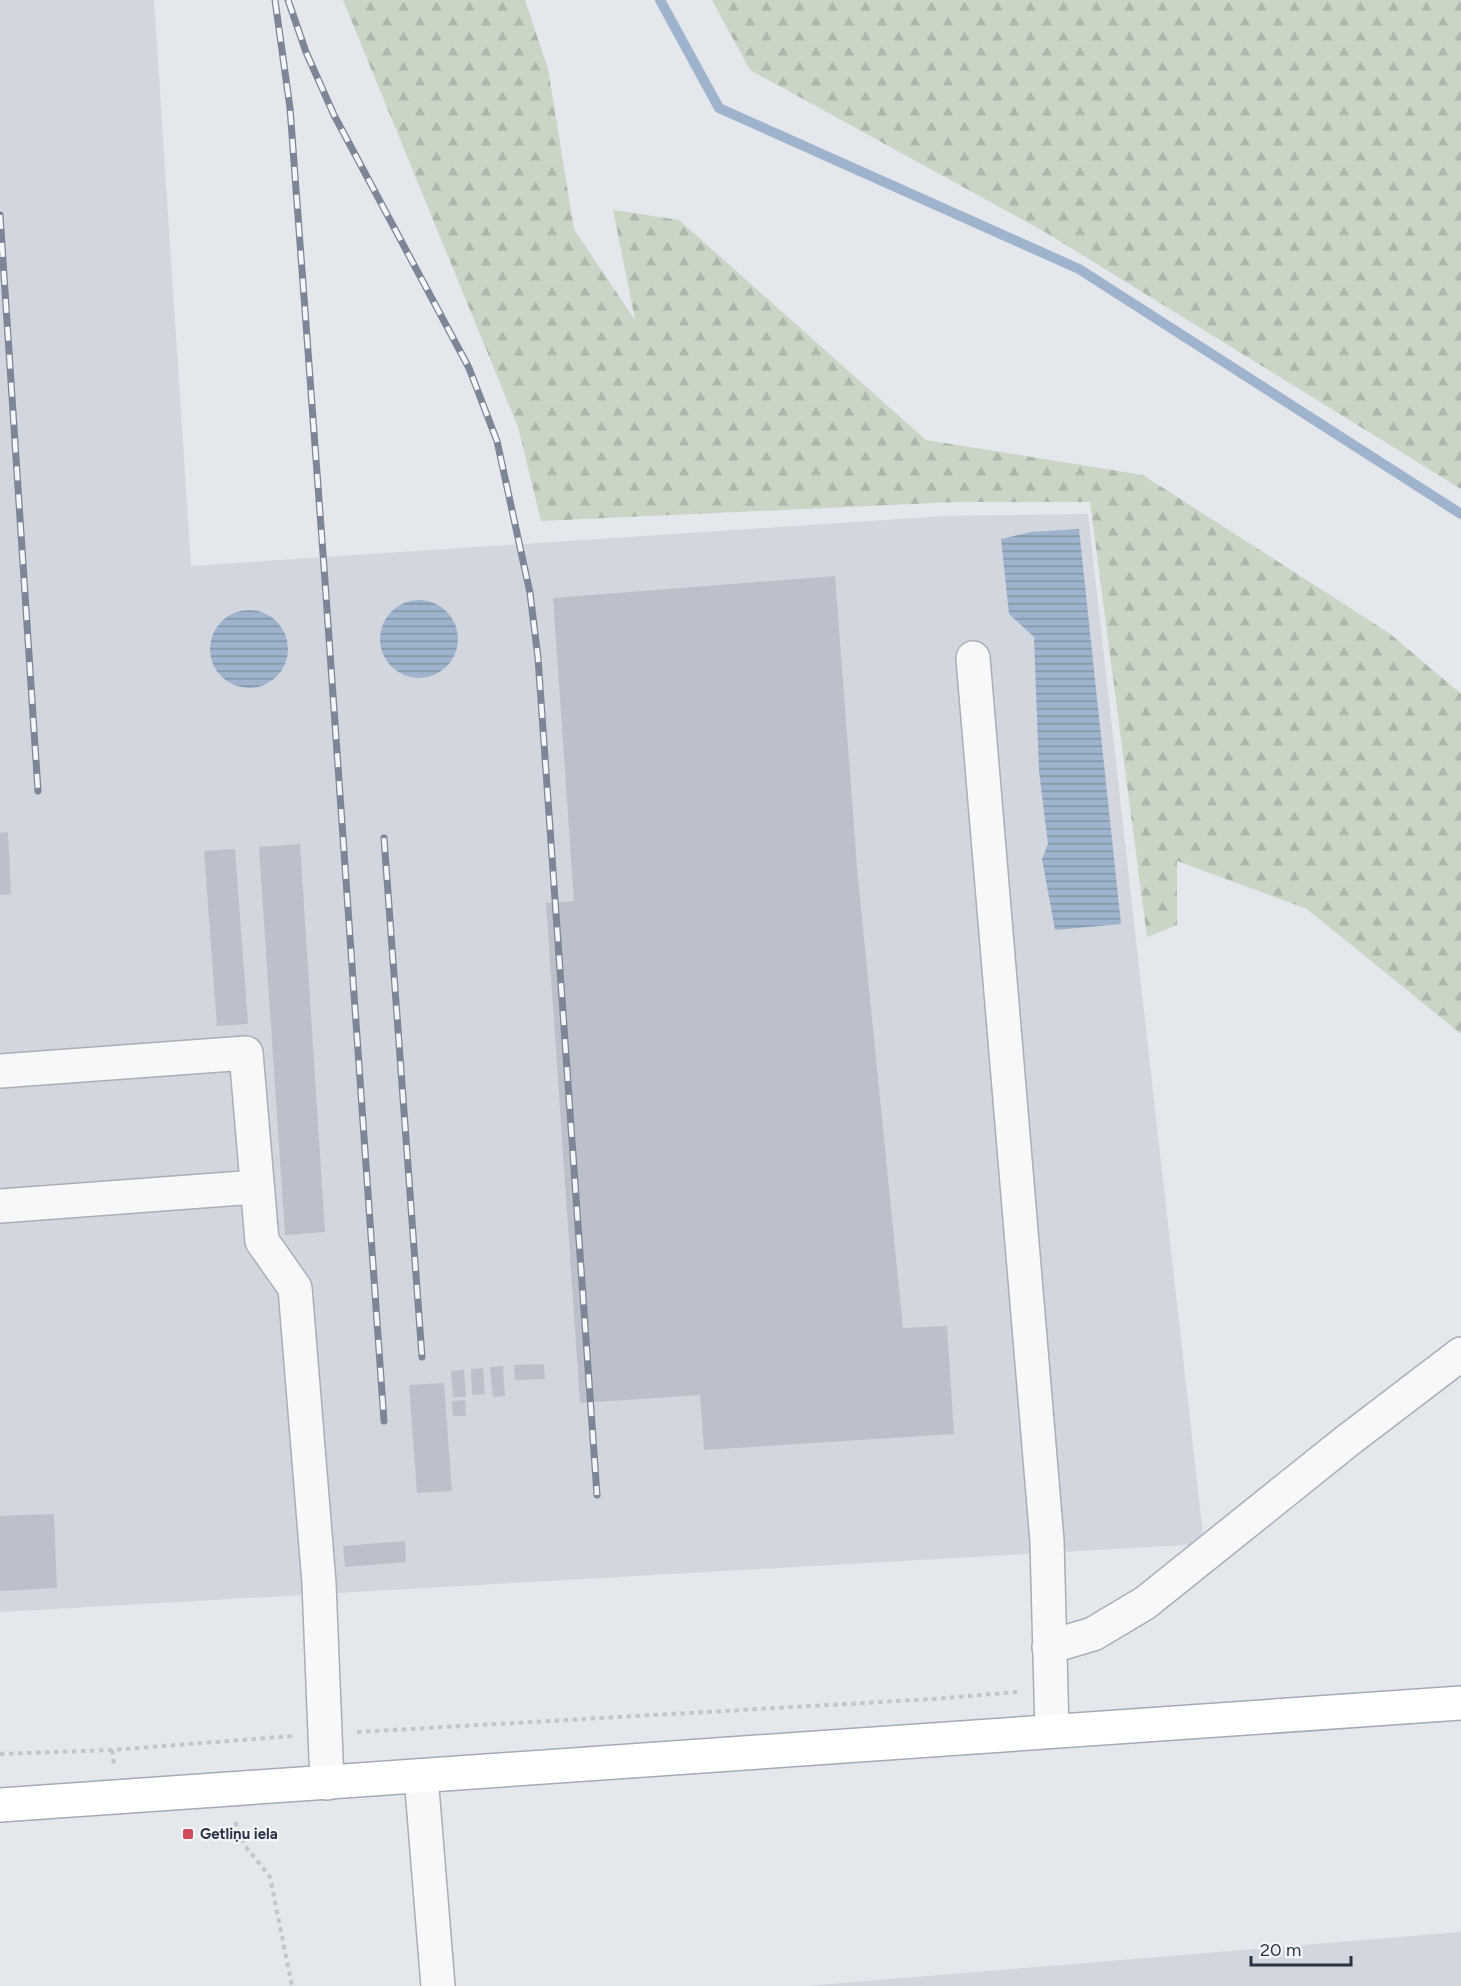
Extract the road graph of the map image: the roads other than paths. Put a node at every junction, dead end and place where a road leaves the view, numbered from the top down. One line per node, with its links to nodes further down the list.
1 (973, 658): 6 (street)
2 (0, 1071): 3 (street)
3 (257, 1187): 4 (street); 10 (street)
4 (0, 1206)
5 (1461, 1354): 6 (street)
6 (1049, 1647): 8 (street)
7 (1461, 1703): 8 (main road)
8 (1052, 1731): 9 (main road)
9 (421, 1776): 10 (main road); 12 (street)
10 (327, 1783): 11 (main road)
11 (0, 1805)
12 (438, 1986)

